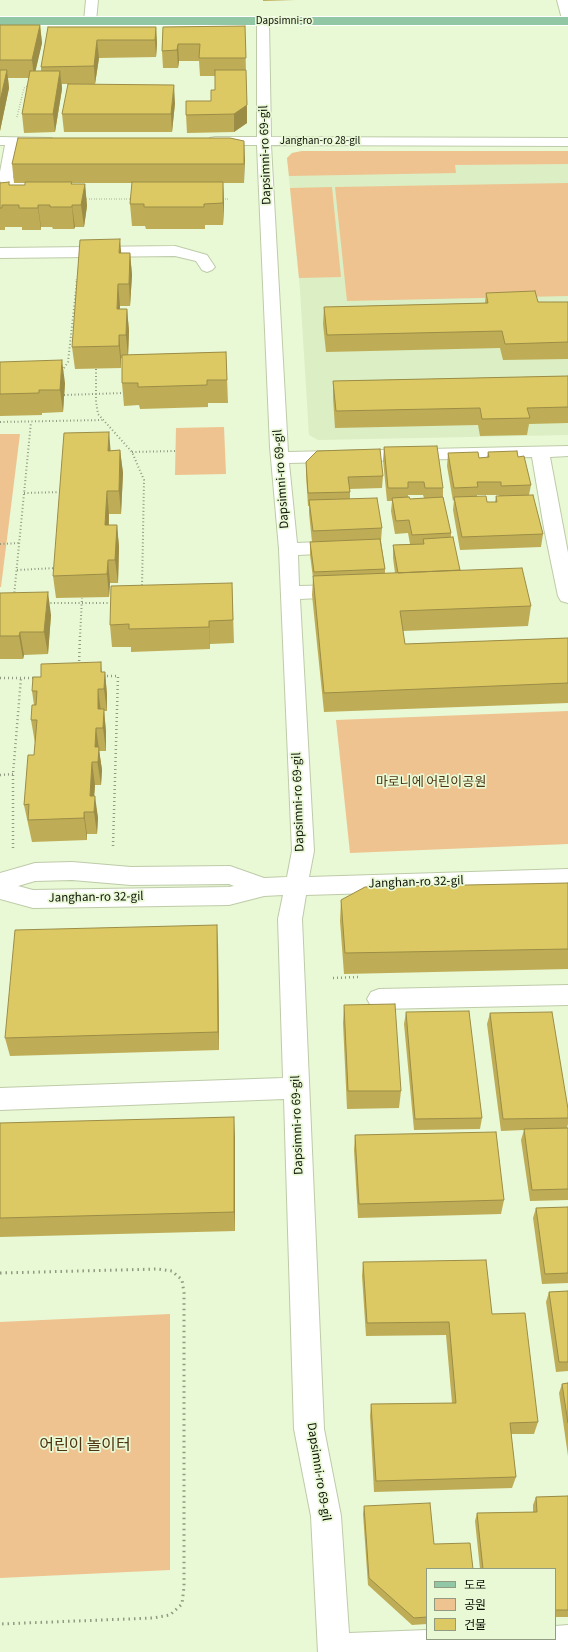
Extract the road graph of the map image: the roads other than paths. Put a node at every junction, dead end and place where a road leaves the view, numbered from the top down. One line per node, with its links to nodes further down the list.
1 (92, 0): 5 (street)
2 (563, 0): 3 (street, Dapsimni-ro)
3 (568, 20): 6 (main road, Dapsimni-ro)
4 (0, 21): 5 (main road, Dapsimni-ro)
5 (90, 21): 6 (main road, Dapsimni-ro)
6 (263, 22): 10 (street, Dapsimni-ro 69-gil)
7 (7, 141): 8 (street); 12 (street)
8 (61, 141)
9 (204, 141): 10 (street, Janghan-ro 28-gil)
10 (264, 142): 11 (street, Janghan-ro 28-gil); 17 (street, Dapsimni-ro 69-gil)
11 (568, 142)
12 (58, 186)
13 (0, 253): 14 (street)
14 (207, 267)
15 (568, 451): 16 (street)
16 (540, 452): 17 (street); 22 (street)
17 (280, 458): 19 (street, Dapsimni-ro 69-gil)
18 (360, 546): 19 (street)
19 (288, 549): 21 (street, Dapsimni-ro 69-gil)
20 (360, 590): 21 (street)
21 (290, 593): 25 (street, Dapsimni-ro 69-gil)
22 (568, 596)
23 (568, 878): 25 (street, Janghan-ro 32-gil)
24 (0, 882): 26 (street, Janghan-ro 32-gil)
25 (296, 886): 26 (street, Janghan-ro 32-gil); 30 (street, Dapsimni-ro 69-gil)
26 (264, 887): 27 (street, Janghan-ro 32-gil)
27 (0, 890)
28 (568, 995): 29 (street)
29 (379, 999)
30 (296, 1088): 31 (street); 33 (street, Dapsimni-ro 69-gil)
31 (0, 1099)
32 (568, 1641): 33 (street)
33 (334, 1651)

